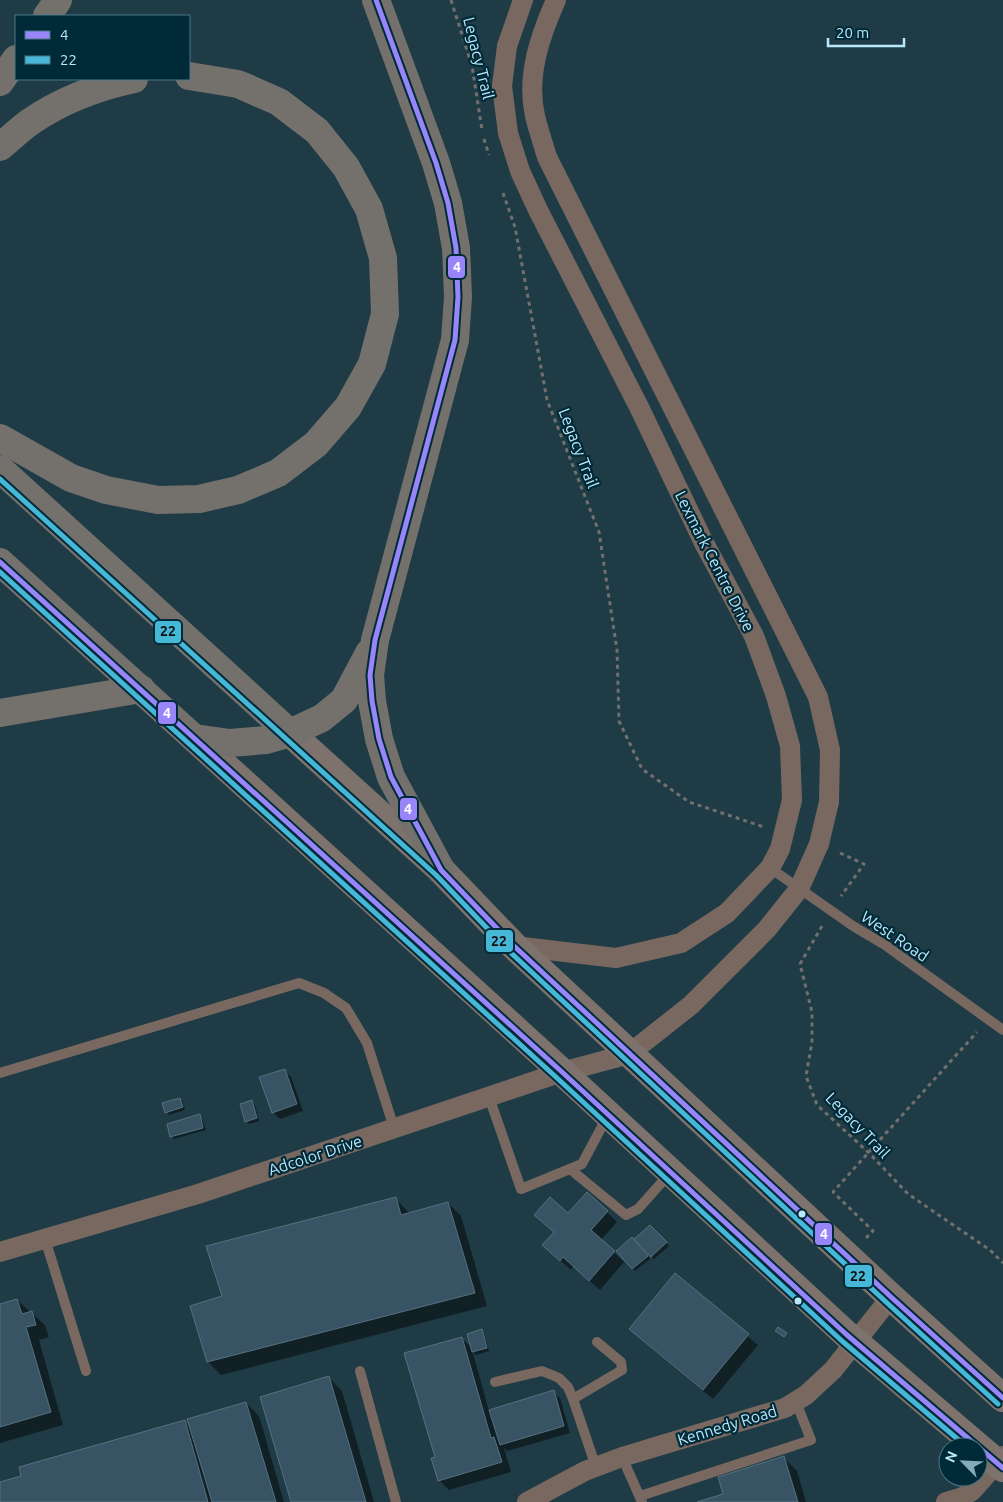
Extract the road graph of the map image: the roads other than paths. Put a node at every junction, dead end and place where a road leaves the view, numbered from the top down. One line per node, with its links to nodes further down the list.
1 (58, 0): 5 (highway)
2 (376, 0): 14 (highway)
3 (524, 0): 19 (street, Lexmark Centre Drive)
4 (556, 0): 21 (street, Lexmark Centre Drive)
5 (48, 15)
6 (15, 61): 9 (highway)
7 (190, 76): 11 (highway)
8 (129, 80): 10 (highway)
9 (0, 82)
10 (0, 147)
11 (0, 438)
12 (0, 469): 17 (highway)
13 (0, 562): 15 (highway)
14 (375, 640): 17 (highway); 20 (highway)
15 (141, 689): 16 (highway); 18 (highway)
16 (0, 713)
17 (290, 733): 18 (highway); 20 (main road)
18 (194, 738): 25 (main road)
19 (770, 868): 21 (lane, West Road); 22 (street, Lexmark Centre Drive)
20 (441, 870): 22 (main road)
21 (799, 888): 23 (lane, West Road); 24 (street, Lexmark Centre Drive)
22 (514, 946): 24 (main road)
23 (1003, 1030)
24 (629, 1054): 25 (street, Adcolor Drive); 34 (main road)
25 (562, 1072): 27 (street, Adcolor Drive); 28 (main road)
26 (0, 1073): 29 (lane)
27 (489, 1096): 29 (street, Adcolor Drive); 30 (lane)
28 (608, 1114): 30 (lane); 31 (main road)
29 (394, 1128): 32 (street, Adcolor Drive)
30 (570, 1169): 31 (lane)
31 (671, 1172): 36 (main road)
32 (45, 1239): 33 (street, Adcolor Drive); 37 (lane)
33 (0, 1252)
34 (891, 1297): 36 (street, Kennedy Road); 40 (main road)
35 (597, 1342): 41 (lane)
36 (856, 1342): 42 (street, Kennedy Road); 44 (main road)
37 (86, 1371)
38 (360, 1371): 47 (lane)
39 (495, 1382): 41 (lane)
40 (1003, 1398)
41 (573, 1400): 45 (lane)
42 (796, 1402): 43 (street, Kennedy Road); 46 (lane)
43 (622, 1457): 45 (street, Kennedy Road); 46 (lane)
44 (1001, 1462): 49 (street)
45 (596, 1467): 48 (street, Kennedy Road)
46 (641, 1499)
47 (396, 1502)
48 (527, 1502)
49 (946, 1502)

